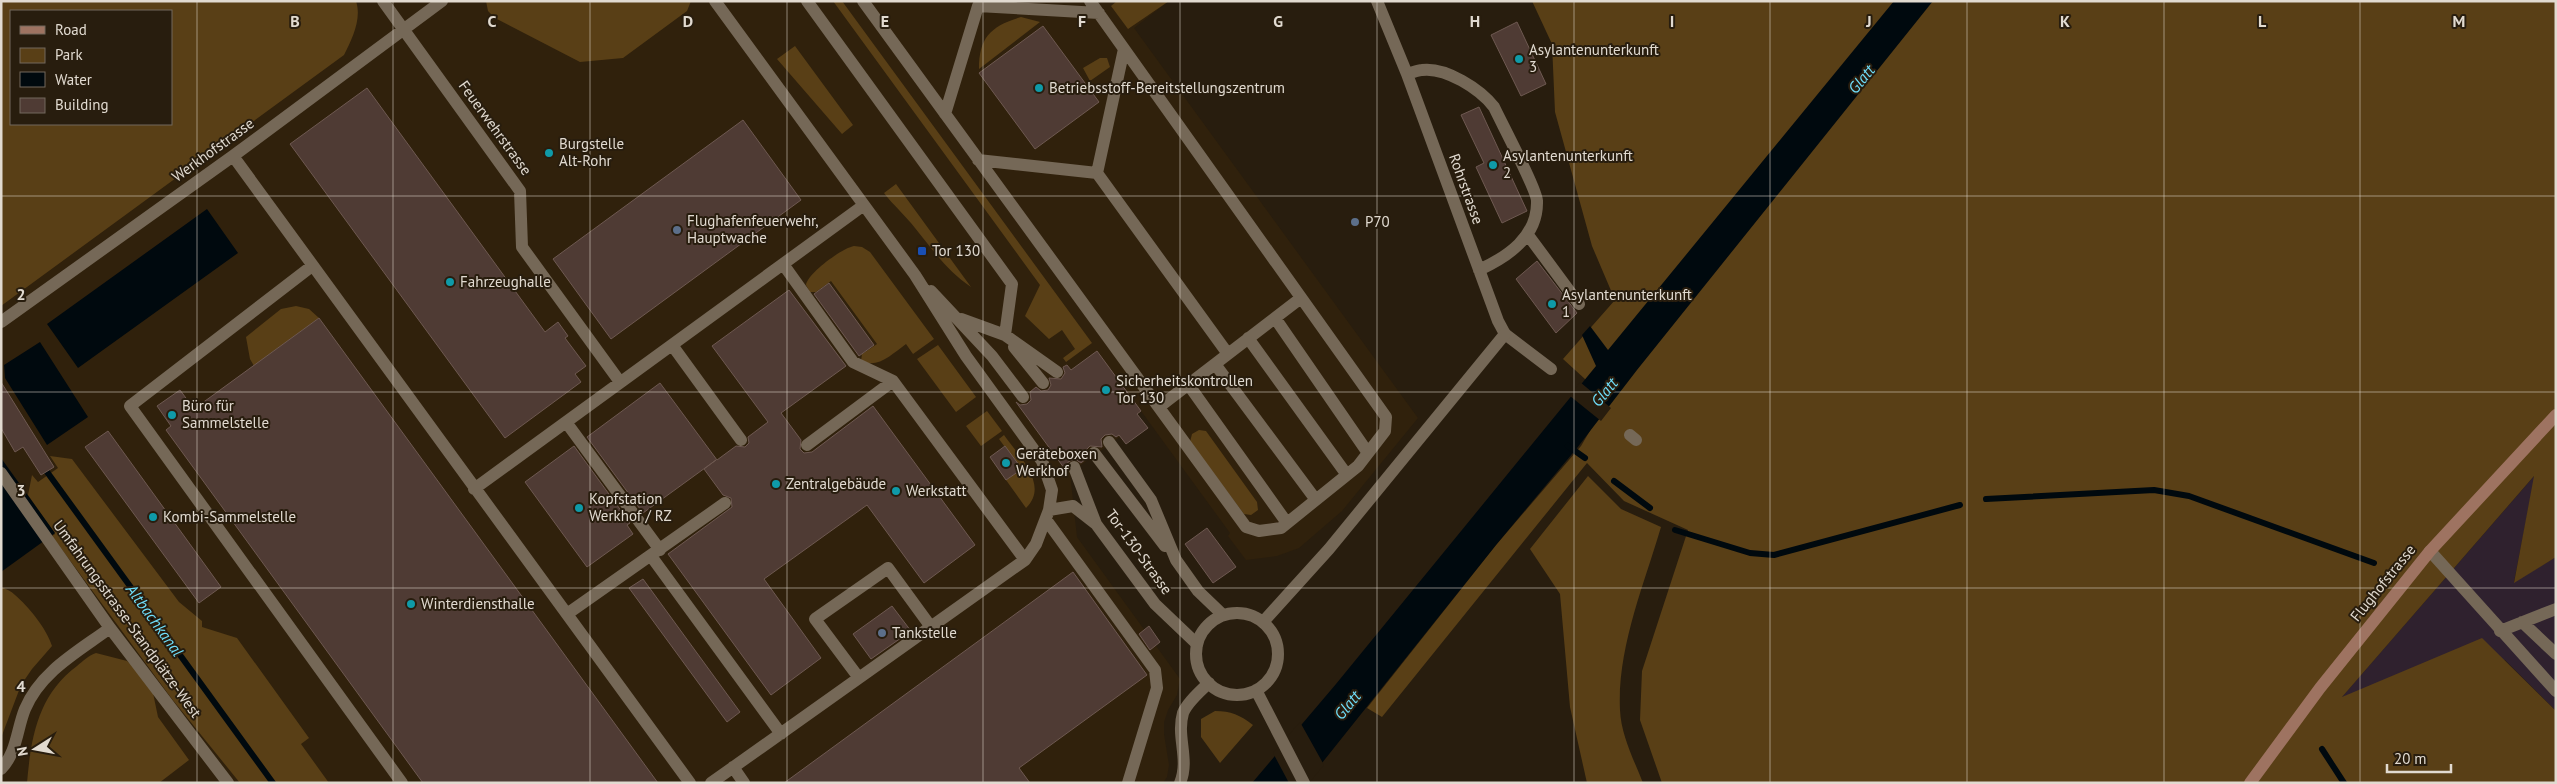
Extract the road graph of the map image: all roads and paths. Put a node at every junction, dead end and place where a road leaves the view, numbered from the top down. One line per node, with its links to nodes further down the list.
1 (382, 1): 10 (street, Feuerwehrstrasse)
2 (442, 1): 10 (street, Werkhofstrasse)
3 (714, 1): 17 (street)
4 (807, 1): 29 (street)
5 (863, 1): 13 (street)
6 (1090, 1): 9 (street)
7 (1377, 1): 12 (street, Rohrstrasse)
8 (976, 4): 9 (street); 13 (street)
9 (1099, 13): 11 (street)
10 (403, 29): 14 (street, Werkhofstrasse); 37 (street, Feuerwehrstrasse)
11 (1124, 49): 16 (street); 23 (street)
12 (1407, 74): 18 (street); 21 (street, Rohrstrasse)
13 (945, 114): 15 (street)
14 (234, 156): 20 (street); 27 (street, Werkhofstrasse)
15 (978, 160): 16 (street); 41 (street)
16 (1097, 173): 32 (street)
17 (864, 205): 19 (street); 22 (street)
18 (1528, 235): 21 (street); 24 (street)
19 (783, 264): 31 (street); 36 (street)
20 (312, 266): 52 (street); 80 (street)
21 (1479, 270): 28 (street, Rohrstrasse)
22 (915, 274): 25 (street); 55 (street)
23 (1301, 298): 26 (street); 48 (street)
24 (1578, 304)
25 (958, 318): 29 (street); 40 (street)
26 (1275, 318): 30 (street); 48 (street)
27 (1, 322)
28 (1505, 334): 34 (street, Rohrstrasse); 65 (street)
29 (1004, 335): 35 (street); 38 (street)
30 (1248, 338): 32 (street); 51 (street)
31 (672, 345): 37 (street); 44 (street)
32 (1228, 354): 33 (street)
33 (1215, 364): 39 (street); 53 (street)
34 (1551, 369)
35 (1057, 372)
36 (893, 381): 46 (street); 60 (street)
37 (620, 382): 43 (street)
38 (1043, 382)
39 (1188, 384): 41 (street); 56 (street)
40 (1023, 397)
41 (1159, 406): 56 (street)
42 (2556, 415): 58 (main road, Flughofstrasse)
43 (566, 422): 52 (street); 59 (street)
44 (741, 440)
45 (1109, 442): 61 (street, Tor-130-Strasse)
46 (807, 445)
47 (1094, 453): 61 (street, Tor-130-Strasse)
48 (1368, 453): 51 (street)
49 (1074, 468): 57 (street, Tor-130-Strasse)
50 (1, 473): 68 (street, Umfahrungsstrasse-Standplätze-West)
51 (1347, 475): 53 (street)
52 (474, 489): 63 (street)
53 (1316, 500): 56 (street)
54 (725, 503): 59 (street)
55 (1048, 516): 57 (street); 60 (street); 84 (street)
56 (1287, 523)
57 (1096, 524): 70 (street, Tor-130-Strasse)
58 (2430, 551): 69 (street); 87 (main road, Flughofstrasse)
59 (655, 553): 63 (street); 76 (street)
60 (1024, 560): 67 (street)
61 (1176, 560): 64 (street, Tor-130-Strasse)
62 (2556, 610): 66 (street)
63 (567, 614): 81 (street)
64 (1224, 615): 65 (street); 70 (street)
65 (1263, 622): 74 (street)
66 (2522, 622): 69 (street); 71 (street)
67 (931, 626): 72 (street); 72 (street)
68 (110, 628): 78 (street); 79 (street, Umfahrungsstrasse-Standplätze-West)
69 (2500, 631): 75 (street)
70 (1197, 644): 73 (street)
71 (2556, 654)
72 (859, 678): 76 (street)
73 (1208, 684): 74 (street); 85 (street)
74 (1256, 690): 86 (street)
75 (2556, 691)
76 (781, 734): 77 (street)
77 (733, 767): 82 (street); 83 (street)
78 (1, 769)
79 (228, 783)
80 (402, 783)
81 (690, 783)
82 (710, 783)
83 (744, 783)
84 (1128, 783)
85 (1180, 783)
86 (1304, 783)
87 (2250, 783)

